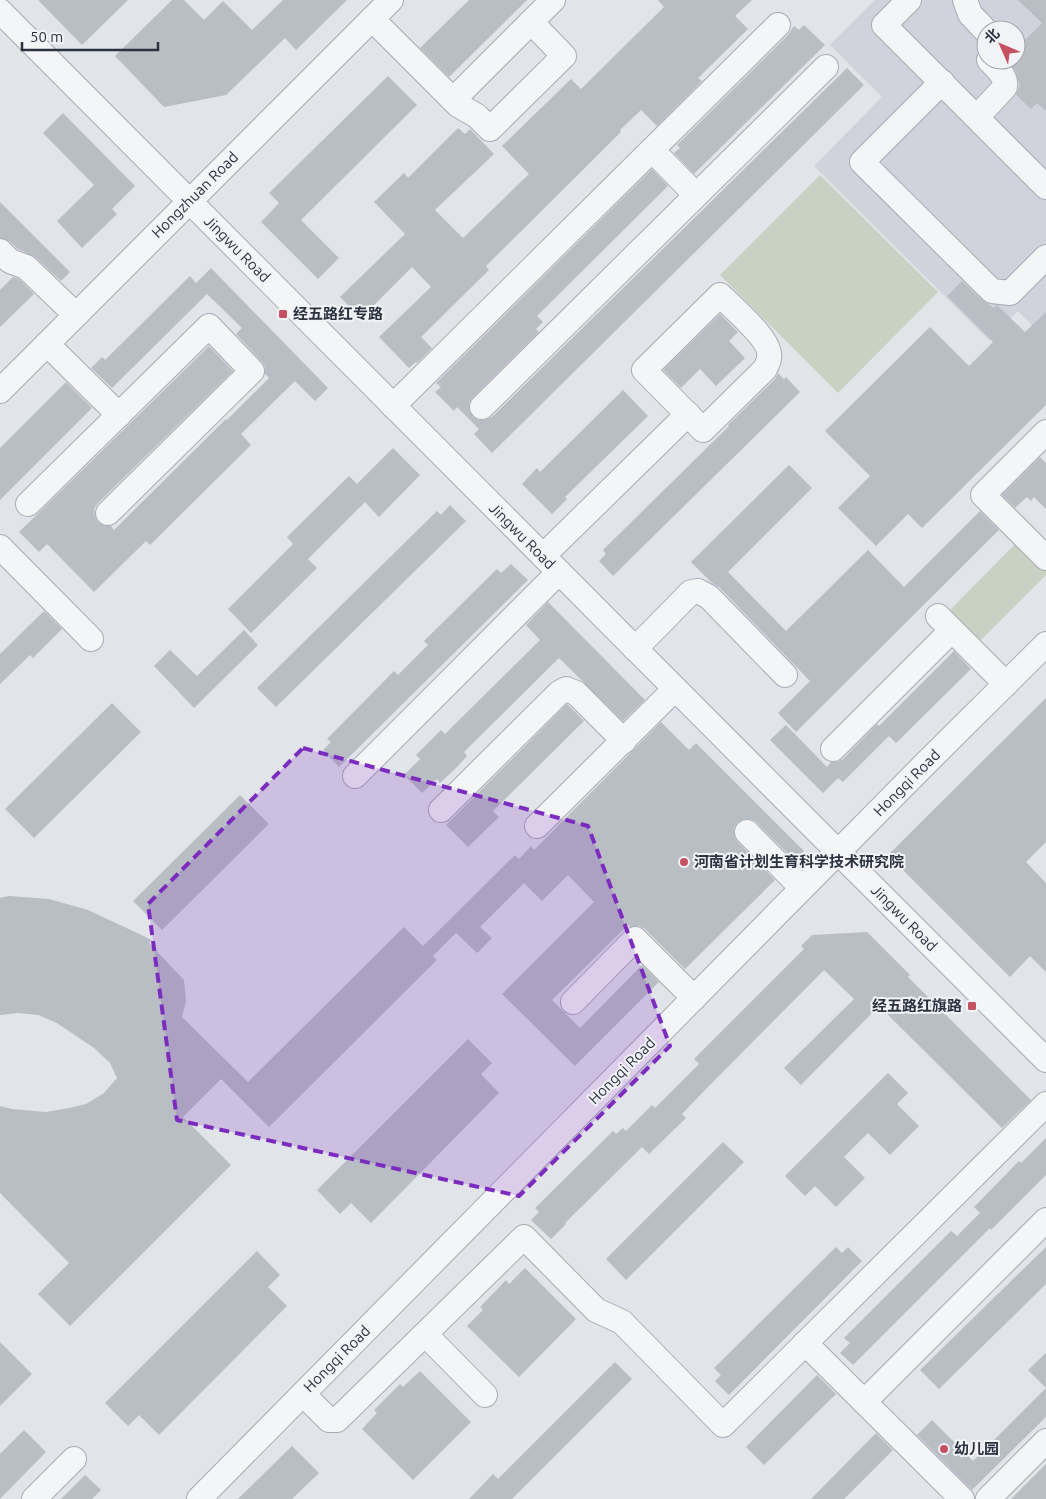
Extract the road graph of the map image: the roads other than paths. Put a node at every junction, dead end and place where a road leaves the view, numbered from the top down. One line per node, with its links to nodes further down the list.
1 (553, 0): 7 (street)
2 (909, 0): 11 (street)
3 (966, 0): 6 (street)
4 (375, 8): 12 (street); 17 (street, Hongzhuan Road)
5 (0, 11): 17 (street, Jingwu Road)
6 (976, 20)
7 (531, 22): 12 (street); 12 (street)
8 (778, 25): 14 (street)
9 (826, 67): 16 (street)
10 (998, 70): 13 (street)
11 (942, 82): 13 (street); 19 (street)
12 (452, 100)
13 (976, 117): 15 (street)
14 (652, 150): 16 (street); 23 (street)
15 (1046, 187)
16 (696, 195): 24 (street)
17 (190, 201): 20 (street, Hongzhuan Road); 23 (street, Jingwu Road)
18 (0, 251): 20 (street)
19 (1046, 257)
20 (76, 315): 21 (street, Hongzhuan Road)
21 (47, 344): 22 (street, Hongzhuan Road); 26 (street)
22 (0, 391)
23 (393, 406): 32 (street, Jingwu Road)
24 (482, 407)
25 (688, 414): 25 (street); 32 (street)
26 (119, 415): 28 (street); 29 (street)
27 (1046, 432): 31 (street)
28 (28, 504)
29 (108, 513)
30 (0, 547): 33 (street)
31 (1046, 558)
32 (551, 564): 35 (street, Jingwu Road); 41 (street)
33 (92, 640)
34 (1046, 644): 37 (street, Hongqi Road)
35 (635, 649): 36 (street); 38 (street, Jingwu Road)
36 (785, 675)
37 (1006, 684): 40 (street); 45 (street, Hongqi Road)
38 (675, 689): 39 (street); 45 (street, Jingwu Road)
39 (624, 741): 42 (street); 43 (street)
40 (833, 750)
41 (355, 776)
42 (441, 810)
43 (537, 826)
44 (747, 832): 46 (street)
45 (838, 852): 46 (street, Hongqi Road); 49 (street, Jingwu Road)
46 (802, 888): 47 (street, Hongqi Road)
47 (694, 998): 48 (street); 54 (street, Hongqi Road)
48 (573, 1002)
49 (1046, 1060)
50 (1046, 1104): 53 (street)
51 (1046, 1220): 56 (street)
52 (425, 1334): 53 (street); 54 (street); 55 (street)
53 (805, 1343): 56 (street)
54 (303, 1394): 60 (street, Hongqi Road)
55 (485, 1395)
56 (864, 1402): 61 (street)
57 (1046, 1441): 62 (street)
58 (74, 1459): 59 (street)
59 (34, 1499)
60 (199, 1499)
61 (962, 1499)
62 (988, 1499)

